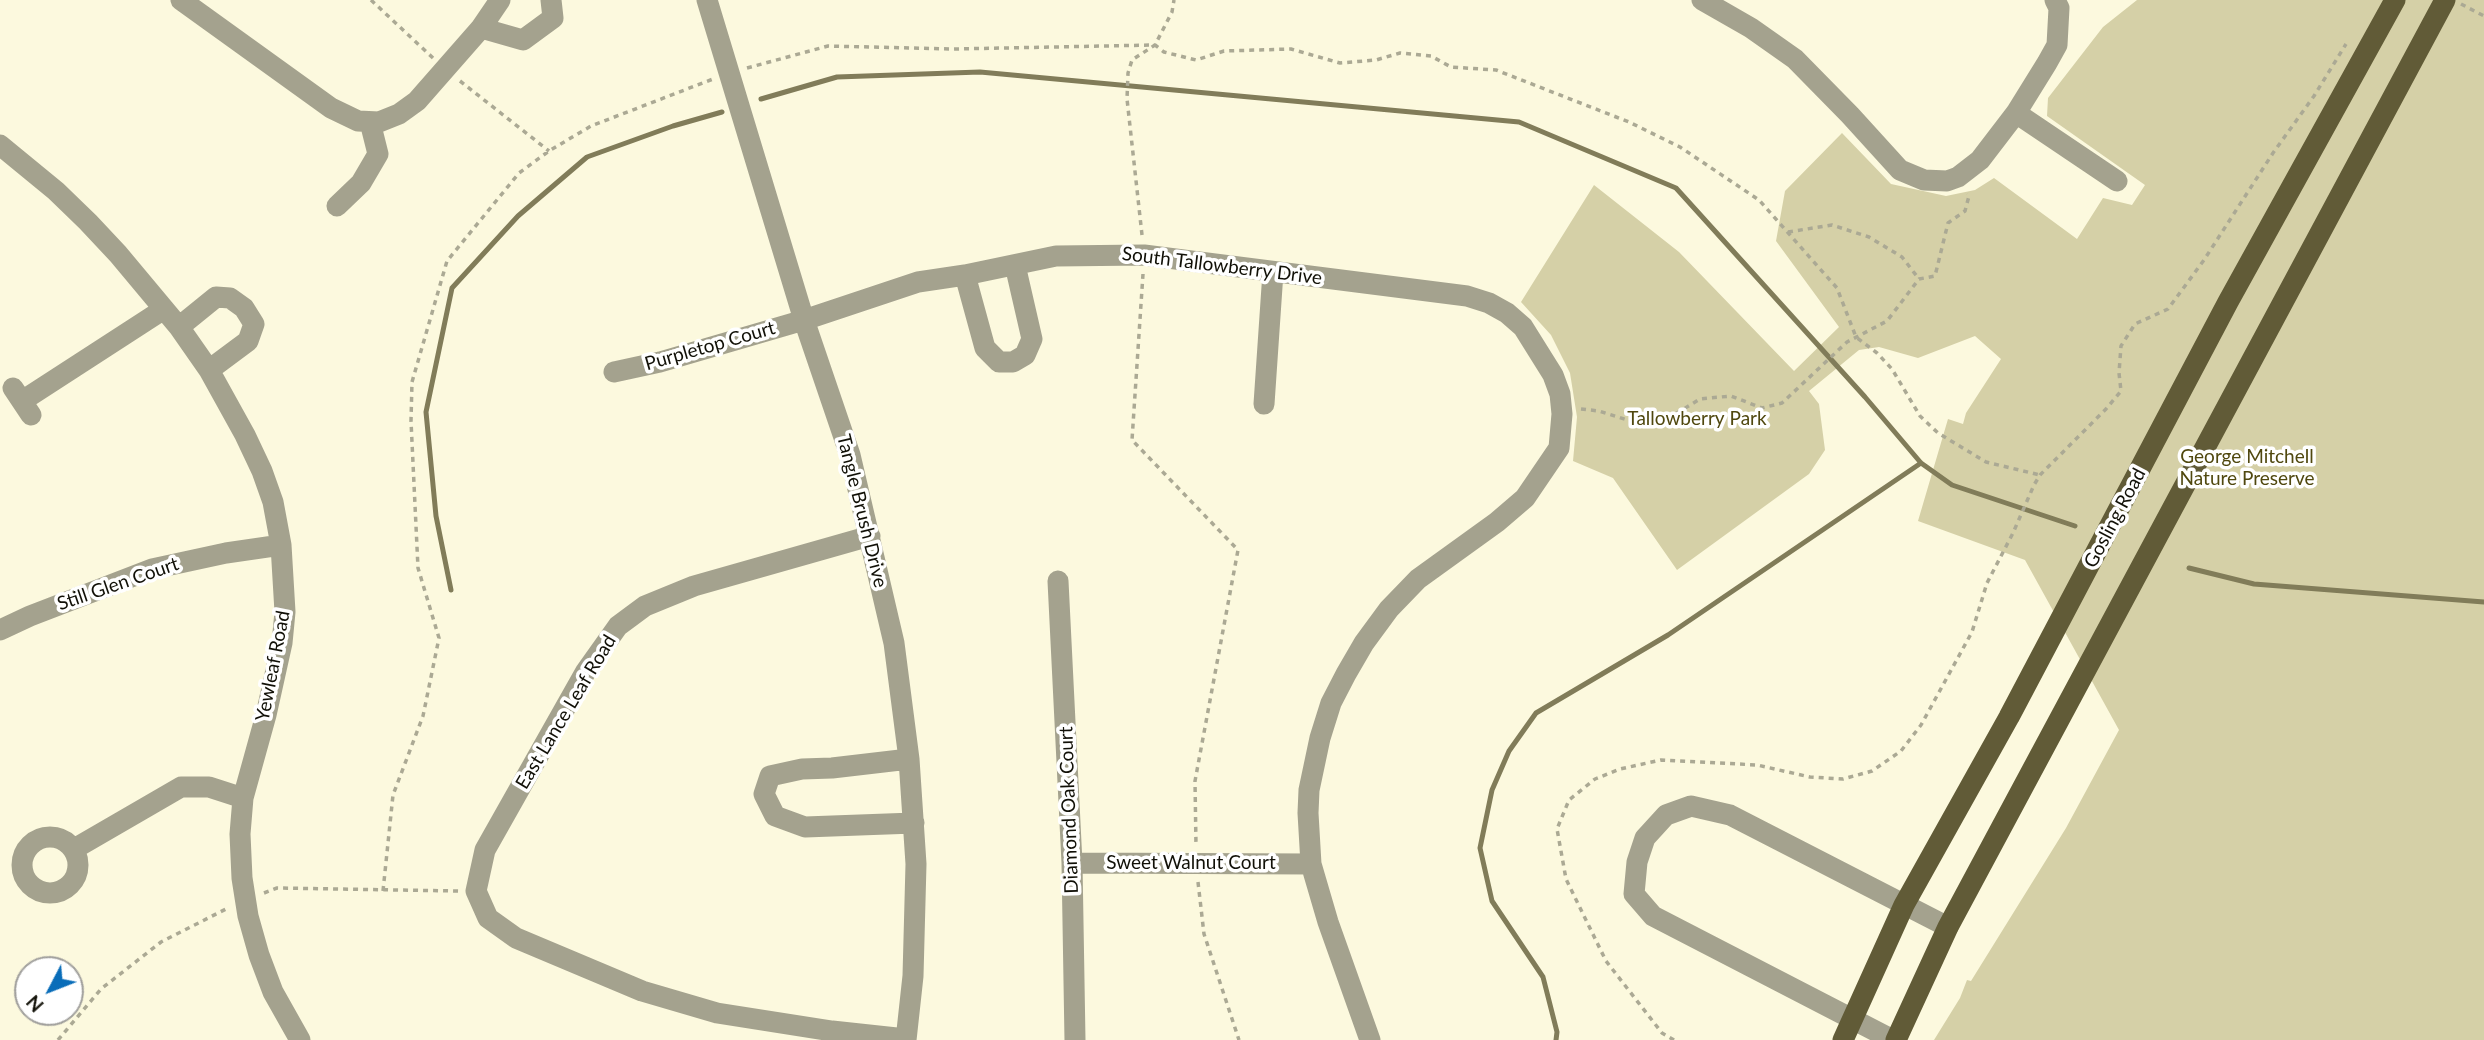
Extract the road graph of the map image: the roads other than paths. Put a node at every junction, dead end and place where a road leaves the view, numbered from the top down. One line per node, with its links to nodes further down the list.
1 (181, 0): 11 (street)
2 (500, 0): 9 (street)
3 (707, 0): 19 (street, Tangle Brush Drive)
4 (1702, 0): 10 (street)
5 (2055, 0): 10 (street)
6 (2445, 0): 36 (main road)
7 (2393, 4): 35 (main road, Gosling Road)
8 (552, 9): 9 (street)
9 (481, 28): 11 (street)
10 (2016, 113): 13 (street)
11 (370, 122): 14 (street)
12 (0, 145): 18 (street, Yewleaf Road)
13 (2117, 181)
14 (337, 206)
15 (1015, 265): 16 (street, South Tallowberry Drive); 17 (street, South Tallowberry Drive); 17 (street)
16 (1273, 272): 24 (street); 34 (street, South Tallowberry Drive)
17 (965, 275): 19 (street, South Tallowberry Drive)
18 (164, 309): 20 (street, Yewleaf Road); 23 (street)
19 (804, 320): 22 (street, Purpletop Court); 25 (street, Tangle Brush Drive)
20 (179, 327): 21 (street, Yewleaf Road); 21 (street)
21 (209, 370): 26 (street, Yewleaf Road)
22 (614, 372)
23 (22, 401)
24 (1264, 404)
25 (870, 536): 29 (street, Tangle Brush Drive); 38 (street, East Lance Leaf Road)
26 (281, 545): 28 (street, Still Glen Court); 30 (street, Yewleaf Road)
27 (1058, 581): 33 (street, Diamond Oak Court)
28 (0, 629)
29 (909, 759): 31 (street, Tangle Brush Drive); 31 (street)
30 (243, 798): 32 (street); 39 (street, Yewleaf Road)
31 (914, 823): 38 (street, Tangle Brush Drive)
32 (74, 849)
33 (1072, 863): 34 (street, Sweet Walnut Court); 40 (street, Diamond Oak Court)
34 (1311, 864): 41 (street, South Tallowberry Drive)
35 (1904, 905): 36 (street); 37 (main road, Gosling Road); 37 (street)
36 (1948, 927): 43 (main road)
37 (1851, 1019): 42 (main road, Gosling Road); 43 (street)
38 (906, 1039)
39 (300, 1040)
40 (1075, 1040)
41 (1370, 1040)
42 (1843, 1040)
43 (1894, 1040)

